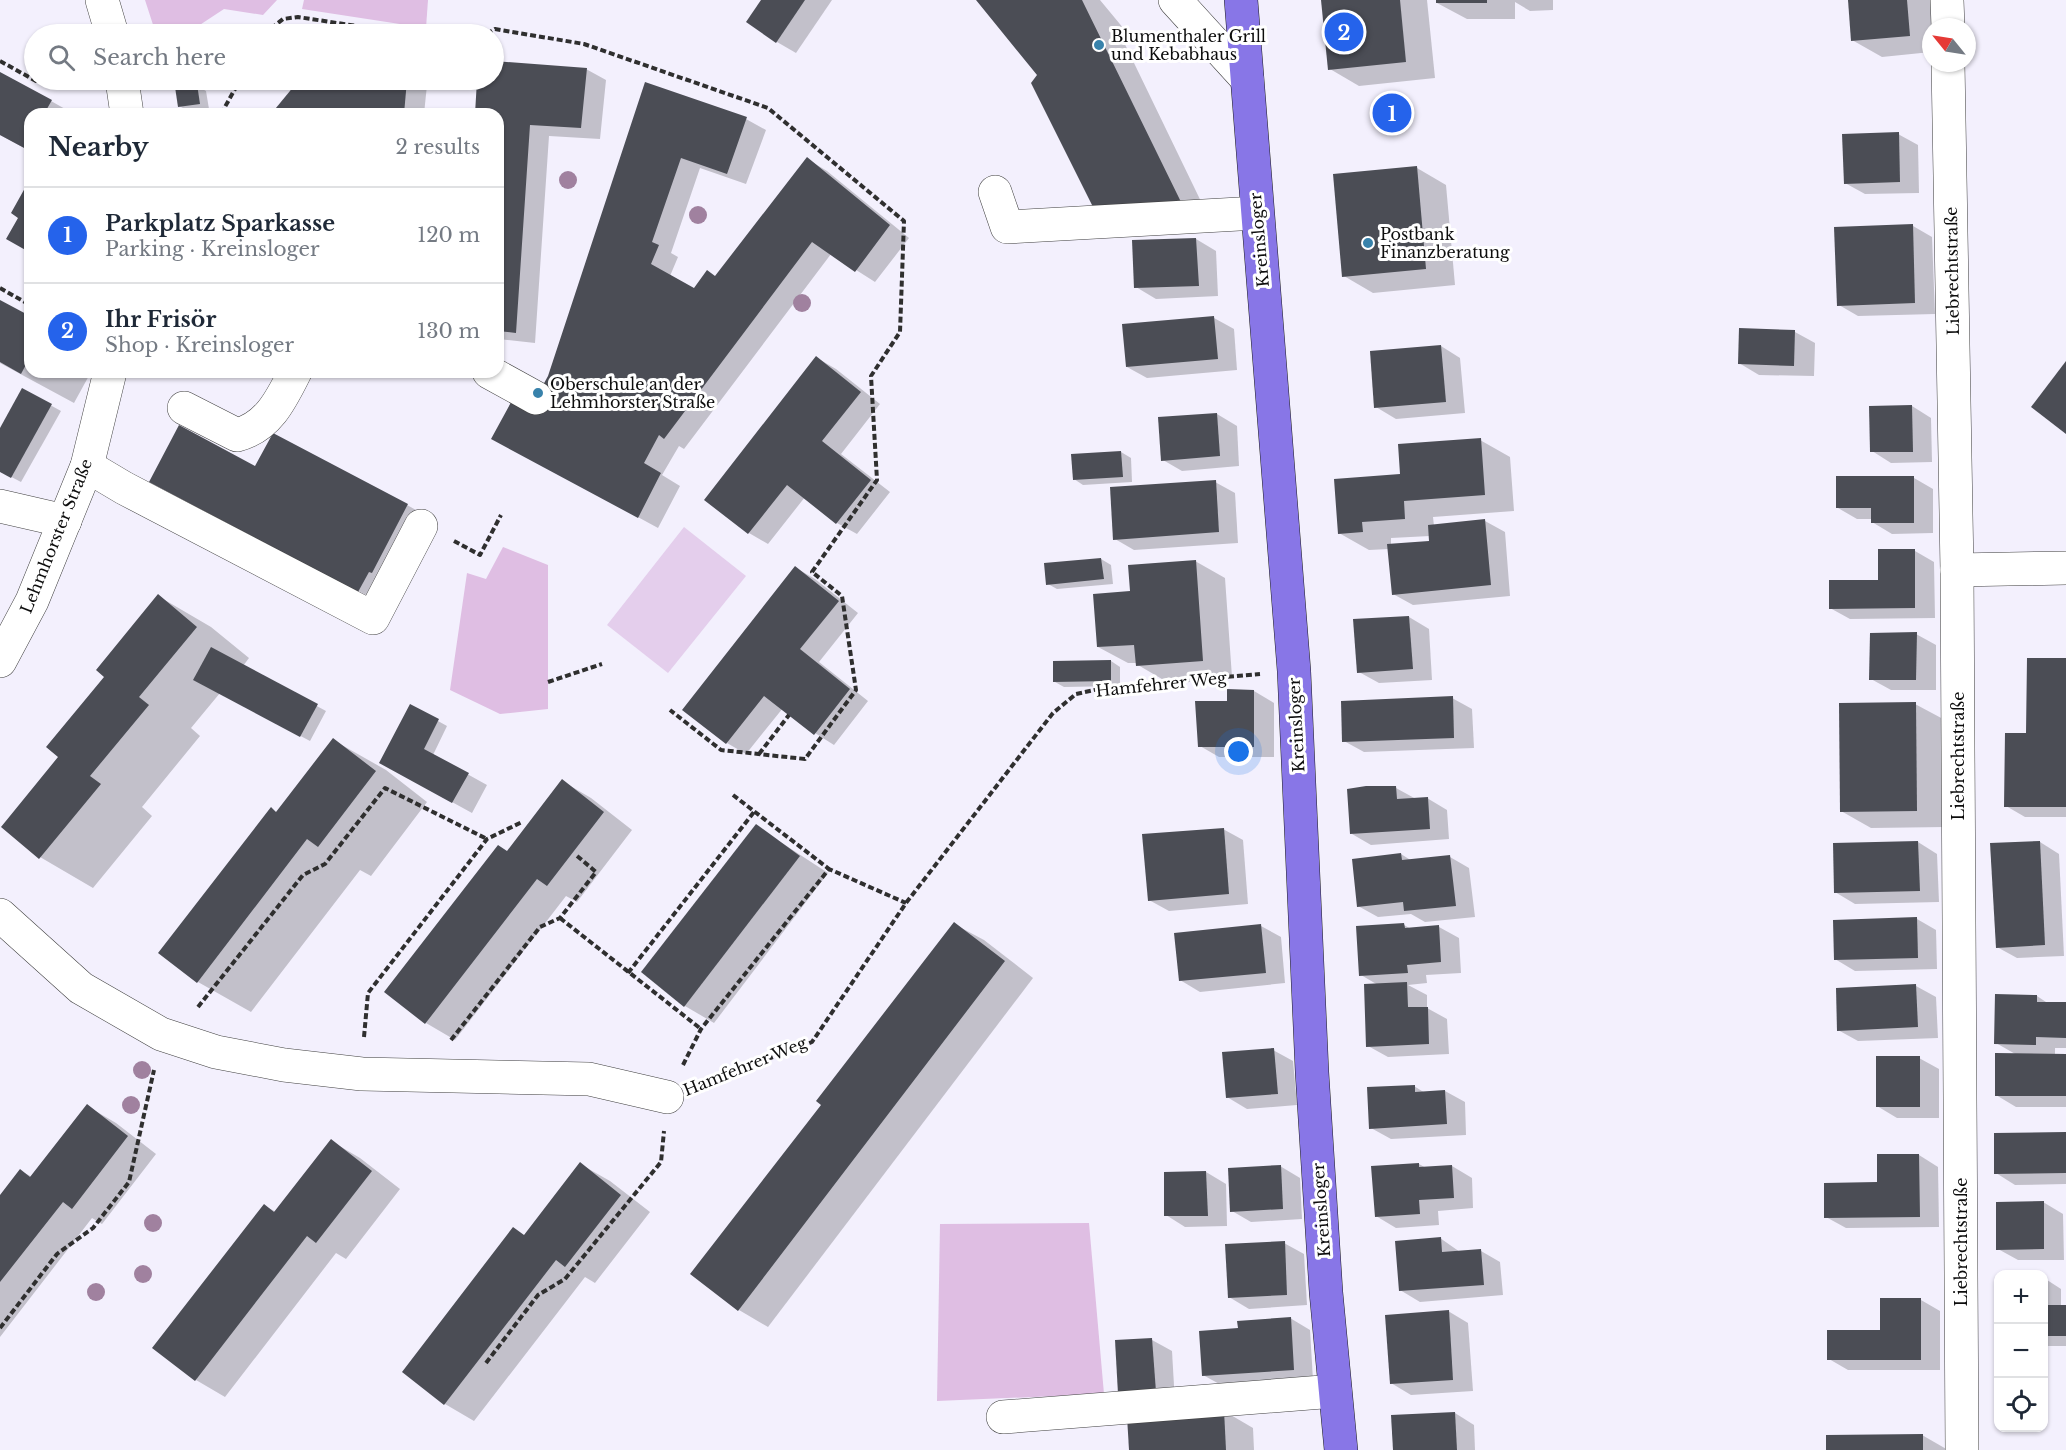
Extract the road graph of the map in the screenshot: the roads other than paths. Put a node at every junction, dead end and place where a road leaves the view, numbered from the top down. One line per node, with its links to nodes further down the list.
1 (102, 0): 6 (street)
2 (1175, 0): 8 (street)
3 (1241, 0): 8 (main road, Kreinsloger)
4 (1947, 0): 5 (street)
5 (1947, 18)
6 (109, 24)
7 (1948, 72): 23 (street, Liebrechtstraße)
8 (1247, 79): 12 (main road, Kreinsloger)
9 (123, 90): 10 (street)
10 (126, 108)
11 (995, 192): 12 (street)
12 (1257, 213): 27 (main road, Kreinsloger)
13 (109, 378): 18 (street, Lehmhorster Straße)
14 (291, 378): 17 (street)
15 (500, 378): 16 (street)
16 (536, 398)
17 (184, 408)
18 (87, 466): 20 (street, Lehmhorster Straße); 21 (street)
19 (0, 506): 20 (street)
20 (65, 521): 24 (street, Lehmhorster Straße)
21 (433, 531)
22 (2066, 568): 23 (street)
23 (1957, 570): 30 (street, Liebrechtstraße)
24 (0, 661)
25 (0, 915): 26 (street, Hamfehrer Weg)
26 (667, 1097)
27 (1335, 1391): 28 (street); 29 (main road, Kreinsloger)
28 (1003, 1418)
29 (1341, 1450)
30 (1962, 1450)

